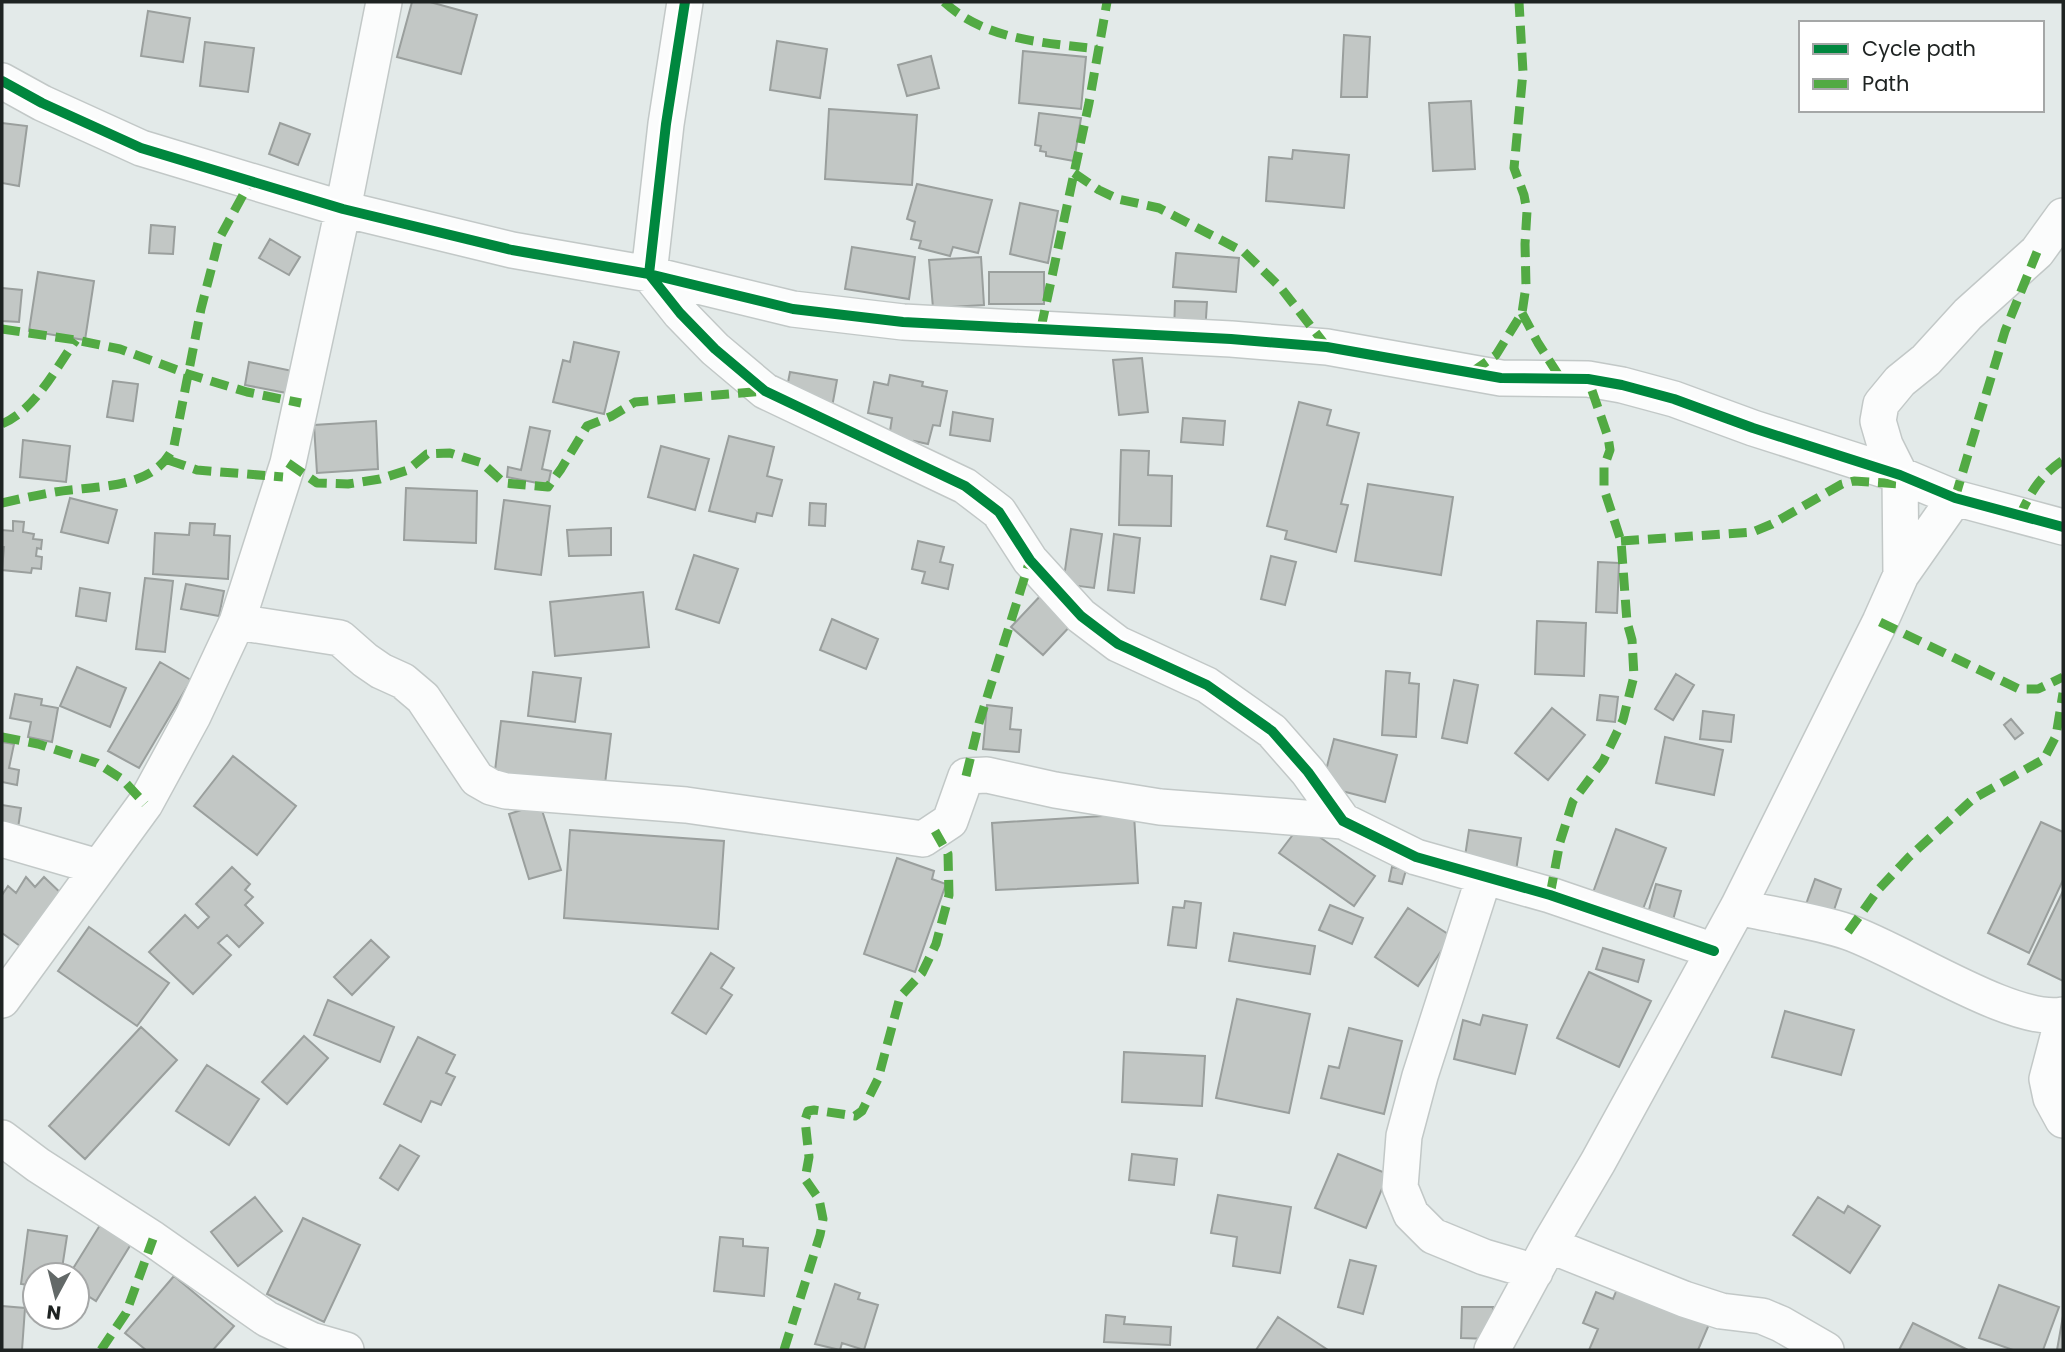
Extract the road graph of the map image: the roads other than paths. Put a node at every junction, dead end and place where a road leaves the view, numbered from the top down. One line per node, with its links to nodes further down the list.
1 (384, 2): 4 (street)
2 (685, 2): 6 (street)
3 (2, 81): 4 (street)
4 (343, 209): 6 (street); 11 (street)
5 (2063, 216): 7 (street)
6 (649, 274): 7 (street); 12 (street)
7 (1900, 475): 8 (street); 10 (street)
8 (1955, 498): 9 (street); 10 (street)
9 (2063, 527)
10 (1901, 575): 16 (street)
11 (236, 622): 12 (street); 14 (street)
12 (1343, 821): 15 (street)
13 (2, 839): 14 (street)
14 (98, 867): 18 (street)
15 (1484, 877): 17 (street); 22 (street)
16 (1738, 907): 17 (street); 19 (street)
17 (1714, 951): 22 (street)
18 (2, 1000)
19 (2063, 1017): 20 (street)
20 (2063, 1120)
21 (2, 1138): 23 (street)
22 (1542, 1258): 25 (street); 26 (street)
23 (309, 1345): 24 (street)
24 (346, 1350)
25 (1492, 1350)
26 (1826, 1350)

